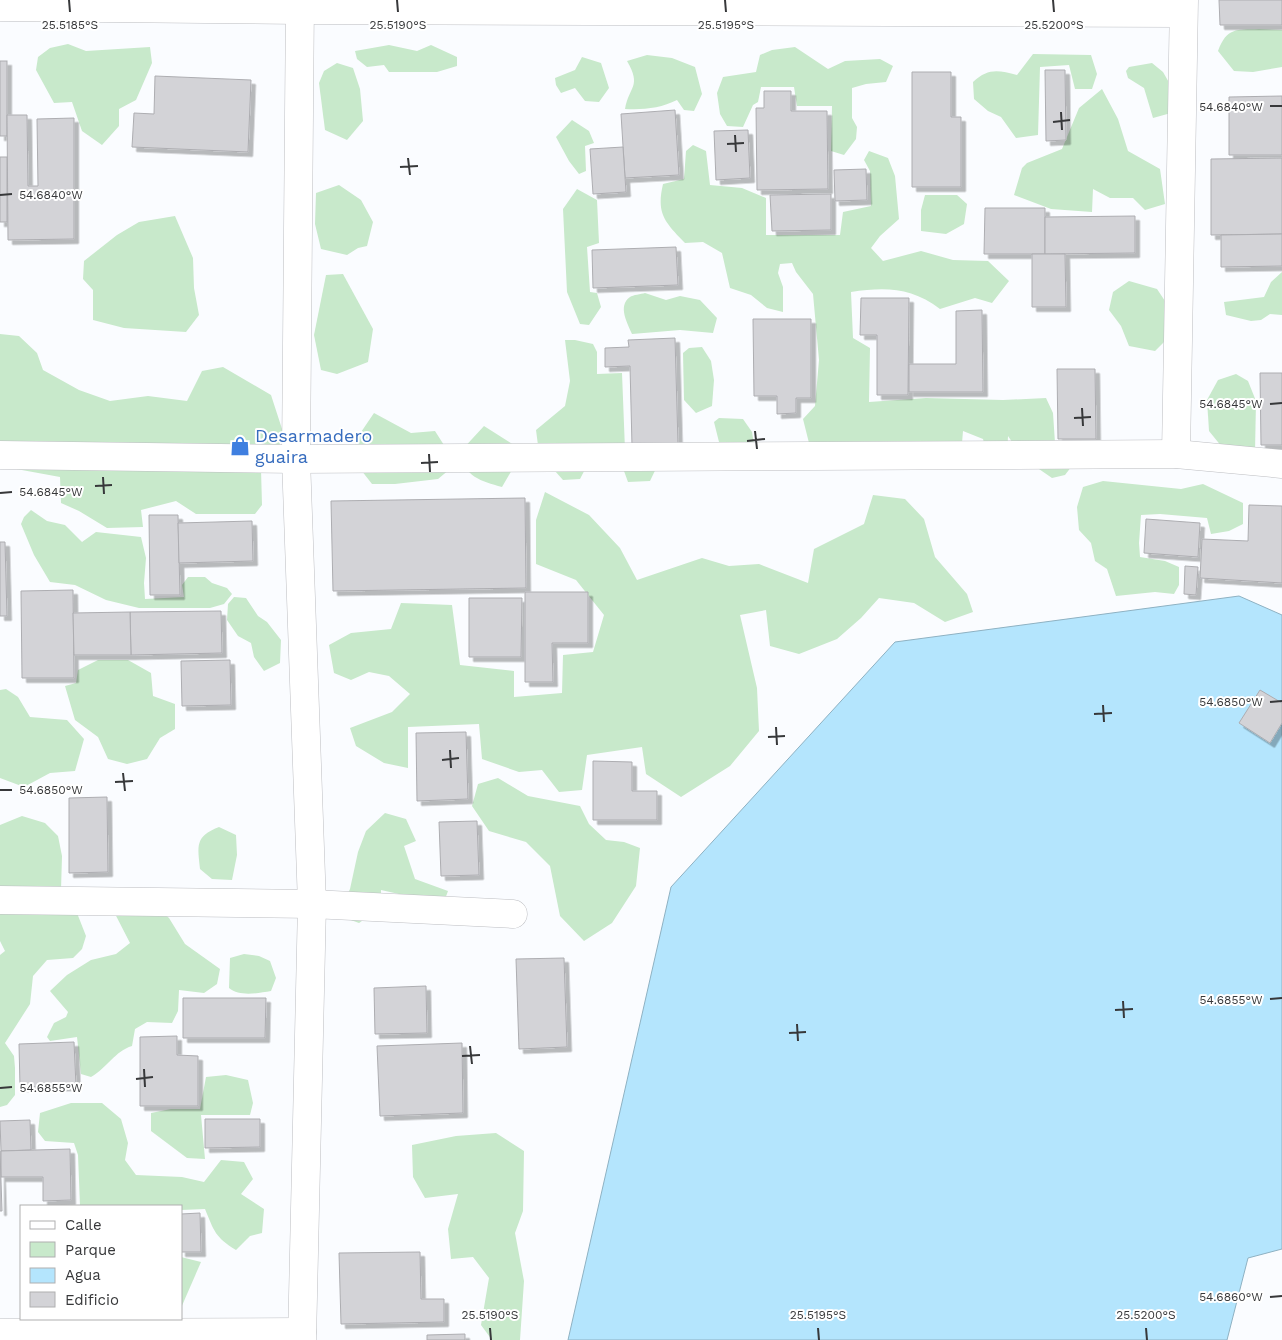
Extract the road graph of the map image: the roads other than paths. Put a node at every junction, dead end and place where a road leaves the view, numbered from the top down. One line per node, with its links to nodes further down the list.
1 (300, 5): 2 (street); 3 (street); 6 (street)
2 (1184, 6): 4 (street)
3 (0, 7)
4 (1176, 454): 6 (street); 7 (street)
5 (0, 455): 6 (street)
6 (296, 459): 9 (street)
7 (1282, 464)
8 (0, 900): 9 (street)
9 (312, 904): 10 (street); 12 (street)
10 (513, 914)
11 (0, 1333): 12 (street)
12 (302, 1336)

